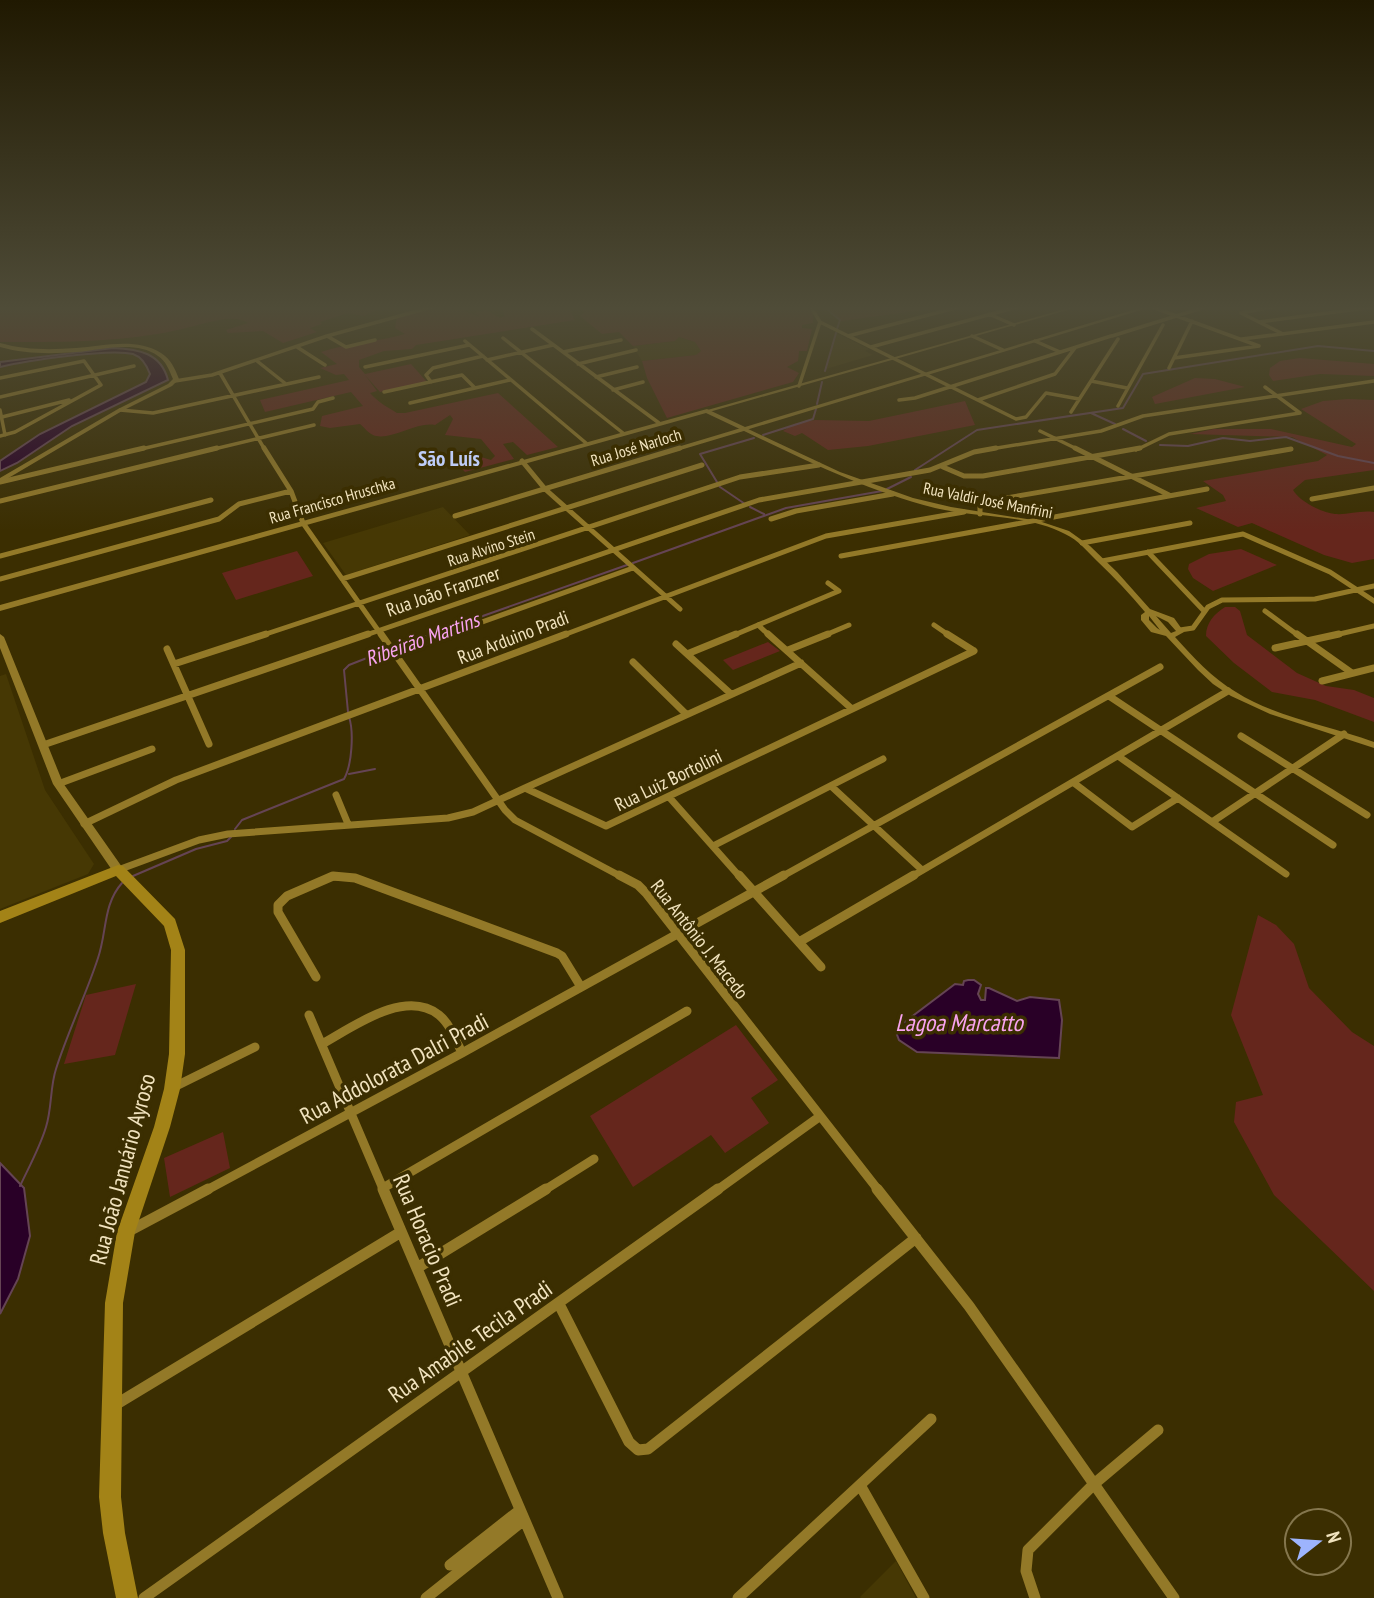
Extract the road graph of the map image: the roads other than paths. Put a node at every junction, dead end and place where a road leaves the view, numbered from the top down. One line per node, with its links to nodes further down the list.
1 (1091, 381): 37 (street)
2 (69, 382): 33 (street)
3 (98, 382): 35 (street)
4 (174, 382): 42 (main road)
5 (224, 382): 31 (street, Rua Antônio J. Macedo)
6 (283, 382): 24 (street)
7 (297, 382): 24 (street)
8 (431, 382): 36 (street)
9 (469, 382): 28 (street)
10 (503, 382): 28 (street)
11 (512, 382): 57 (street)
12 (555, 382): 54 (street)
13 (602, 382): 30 (street)
14 (643, 382): 30 (street)
15 (800, 382): 25 (street)
16 (815, 382): 25 (street, Rua Francisco Hruschka)
17 (896, 382): 51 (main road, Rua José Narloch)
18 (941, 382): 26 (street)
19 (964, 382): 26 (street)
20 (1033, 382): 39 (street)
21 (1094, 382): 29 (street)
22 (1130, 382): 29 (street)
23 (1374, 383): 32 (street)
24 (286, 384): 31 (street)
25 (799, 386): 44 (street, Rua Francisco Hruschka)
26 (950, 386): 38 (street); 39 (street)
27 (1265, 387): 32 (street)
28 (475, 388): 40 (street)
29 (1127, 388): 41 (street)
30 (613, 390): 48 (street)
31 (232, 396): 42 (street); 49 (street, Rua Antônio J. Macedo)
32 (1277, 396): 47 (street); 59 (street)
33 (0, 397)
34 (333, 397): 49 (street)
35 (80, 398): 46 (street); 53 (street)
36 (390, 398)
37 (1079, 398): 39 (street); 45 (street)
38 (899, 400)
39 (978, 400)
40 (410, 403)
41 (1118, 406)
42 (120, 410): 65 (main road)
43 (1140, 410): 47 (street)
44 (707, 411): 48 (main road, Rua Francisco Hruschka); 51 (main road, Rua Valdir José Manfrini)
45 (1071, 412)
46 (1, 414): 53 (street)
47 (1132, 419): 56 (street)
48 (659, 423): 54 (main road, Rua Francisco Hruschka)
49 (249, 424): 55 (street, Rua Antônio J. Macedo); 65 (street)
50 (314, 425): 55 (street)
51 (744, 429): 62 (street, Rua Valdir José Manfrini); 68 (street, Rua José Narloch)
52 (1040, 431): 56 (street)
53 (3, 435)
54 (621, 437): 57 (main road, Rua Francisco Hruschka)
55 (259, 439): 70 (street, Rua Antônio J. Macedo); 75 (street)
56 (1056, 439): 59 (street); 63 (street)
57 (586, 443): 60 (main road, Rua Francisco Hruschka)
58 (1291, 449): 64 (street)
59 (1096, 458): 63 (street); 64 (street)
60 (522, 461): 68 (street); 82 (main road, Rua Francisco Hruschka)
61 (702, 465): 76 (street)
62 (818, 465): 66 (street, Rua Valdir José Manfrini); 84 (street, Rua Alvino Stein)
63 (943, 467): 66 (street, Rua João Franzner)
64 (1132, 476): 72 (street); 78 (street)
65 (0, 481)
66 (858, 482): 71 (street, Rua Valdir José Manfrini); 86 (street, Rua João Franzner)
67 (1374, 488): 73 (street)
68 (545, 489): 76 (street); 79 (street, Rua José Narloch)
69 (1207, 489): 72 (street)
70 (291, 491): 82 (street, Rua Antônio J. Macedo); 92 (street)
71 (885, 491): 77 (street, Rua Valdir José Manfrini); 80 (street)
72 (1170, 496): 81 (street)
73 (1312, 499)
74 (211, 500): 88 (street)
75 (0, 501)
76 (566, 508): 84 (street); 93 (street)
77 (964, 512): 78 (street, Rua Valdir José Manfrini); 97 (street, Rua Arduino Pradi)
78 (980, 514): 81 (street, Rua Valdir José Manfrini)
79 (455, 516)
80 (771, 519)
81 (1027, 522): 85 (street, Rua Valdir José Manfrini); 89 (street)
82 (303, 523): 93 (street, Rua Antônio J. Macedo); 100 (main road, Rua Francisco Hruschka)
83 (1190, 523): 85 (street)
84 (589, 528): 86 (street); 99 (street, Rua Alvino Stein)
85 (1082, 543): 90 (street, Rua Valdir José Manfrini)
86 (613, 550): 91 (street); 109 (street, Rua João Franzner)
87 (1148, 552): 90 (street); 96 (street); 103 (street)
88 (0, 555)
89 (841, 556)
90 (1101, 561): 102 (street, Rua Valdir José Manfrini)
91 (630, 566): 97 (street); 117 (street)
92 (0, 579)
93 (342, 579): 99 (street, Rua Antônio J. Macedo)
94 (828, 583): 105 (street)
95 (1374, 586): 96 (street)
96 (1358, 590): 98 (street); 103 (street)
97 (665, 596): 101 (street); 127 (street, Rua Arduino Pradi)
98 (1374, 601)
99 (359, 603): 109 (street, Rua Antônio J. Macedo); 122 (street, Rua Alvino Stein)
100 (0, 608)
101 (680, 609)
102 (1150, 611): 110 (street); 111 (street, Rua Valdir José Manfrini)
103 (1204, 611): 110 (street)
104 (1265, 611): 113 (street)
105 (758, 625): 118 (street); 119 (street)
106 (849, 625): 118 (street)
107 (934, 625): 132 (street, Rua Luiz Bortolini)
108 (1374, 626): 113 (street)
109 (379, 630): 117 (street, Rua Antônio J. Macedo); 130 (street, Rua João Franzner)
110 (1180, 630): 111 (street)
111 (1172, 636): 128 (street, Rua Valdir José Manfrini)
112 (0, 637): 139 (main road, Rua João Januário Ayroso)
113 (1307, 641): 116 (street); 125 (street)
114 (676, 644): 119 (street)
115 (167, 649): 122 (street)
116 (1275, 649)
117 (393, 650): 127 (street, Rua Antônio J. Macedo)
118 (788, 650): 121 (street)
119 (687, 654): 129 (street)
120 (633, 662): 133 (street)
121 (801, 663): 129 (street); 132 (street)
122 (174, 664): 130 (street)
123 (1160, 667): 131 (street, Rua Addolorata Dalri Pradi)
124 (1374, 668): 125 (street)
125 (1352, 673): 126 (street)
126 (1322, 681)
127 (420, 689): 152 (street, Rua Antônio J. Macedo); 155 (street, Rua Arduino Pradi)
128 (1228, 691): 134 (street); 135 (street, Rua Valdir José Manfrini)
129 (731, 694): 133 (street)
130 (188, 696): 137 (street); 139 (street, Rua João Franzner)
131 (1109, 696): 134 (street); 157 (street, Rua Addolorata Dalri Pradi)
132 (852, 709): 150 (street, Rua Luiz Bortolini)
133 (686, 714): 147 (street)
134 (1160, 730): 141 (street); 148 (street)
135 (1344, 734): 138 (street, Rua Valdir José Manfrini); 143 (street)
136 (1241, 736): 143 (street)
137 (209, 744)
138 (1374, 745)
139 (43, 746): 145 (main road, Rua João Januário Ayroso)
140 (152, 749): 145 (street)
141 (1118, 756): 144 (street); 151 (street)
142 (883, 759): 146 (street)
143 (1293, 768): 148 (street); 153 (street)
144 (1074, 783): 151 (street); 160 (street)
145 (58, 784): 155 (main road, Rua João Januário Ayroso)
146 (831, 786): 157 (street); 159 (street)
147 (526, 788): 150 (street, Rua Luiz Bortolini); 152 (street)
148 (1255, 793): 154 (street); 158 (street)
149 (335, 795): 156 (street)
150 (669, 797): 159 (street)
151 (1178, 798): 154 (street)
152 (498, 801): 156 (street); 165 (street, Rua Antônio J. Macedo)
153 (1367, 816)
154 (1212, 822): 161 (street)
155 (84, 824): 162 (main road, Rua João Januário Ayroso)
156 (348, 824): 162 (street)
157 (872, 824): 160 (street); 163 (street, Rua Addolorata Dalri Pradi)
158 (1333, 845)
159 (713, 846): 163 (street)
160 (922, 870): 166 (street)
161 (1286, 874)
162 (125, 876): 164 (main road); 175 (main road, Rua João Januário Ayroso)
163 (752, 891): 165 (street, Rua Addolorata Dalri Pradi); 166 (street)
164 (0, 917)
165 (678, 934): 169 (street, Rua Addolorata Dalri Pradi); 177 (street, Rua Antônio J. Macedo)
166 (799, 942): 167 (street)
167 (821, 967)
168 (316, 977): 169 (street)
169 (581, 987): 174 (street, Rua Addolorata Dalri Pradi)
170 (687, 1011): 179 (street)
171 (309, 1015): 172 (street, Rua Horacio Pradi)
172 (322, 1044): 174 (street); 176 (street, Rua Horacio Pradi)
173 (256, 1047): 175 (street)
174 (463, 1053): 176 (street, Rua Addolorata Dalri Pradi)
175 (172, 1089): 180 (main road, Rua João Januário Ayroso)
176 (352, 1113): 179 (street, Rua Horacio Pradi); 180 (street, Rua Addolorata Dalri Pradi)
177 (820, 1117): 182 (street, Rua Antônio J. Macedo); 184 (street, Rua Amabile Tecila Pradi)
178 (594, 1159): 183 (street)
179 (383, 1188): 181 (street, Rua Horacio Pradi)
180 (126, 1232): 186 (main road, Rua João Januário Ayroso)
181 (401, 1232): 183 (street, Rua Horacio Pradi); 186 (street)
182 (916, 1238): 184 (street); 189 (street, Rua Antônio J. Macedo)
183 (417, 1268): 185 (street, Rua Horacio Pradi)
184 (559, 1304): 185 (street, Rua Amabile Tecila Pradi)
185 (461, 1372): 191 (street, Rua Horacio Pradi); 194 (street, Rua Amabile Tecila Pradi)
186 (111, 1407): 193 (main road, Rua João Januário Ayroso)
187 (931, 1419): 190 (street)
188 (1158, 1430): 189 (street)
189 (1094, 1484): 199 (street); 200 (street, Rua Antônio J. Macedo)
190 (860, 1485): 197 (street); 198 (street)
191 (522, 1515): 192 (street); 195 (street); 196 (street, Rua Horacio Pradi)
192 (450, 1565)
193 (127, 1598)
194 (144, 1598)
195 (426, 1598)
196 (558, 1598)
197 (738, 1598)
198 (924, 1598)
199 (1035, 1598)
200 (1174, 1598)

